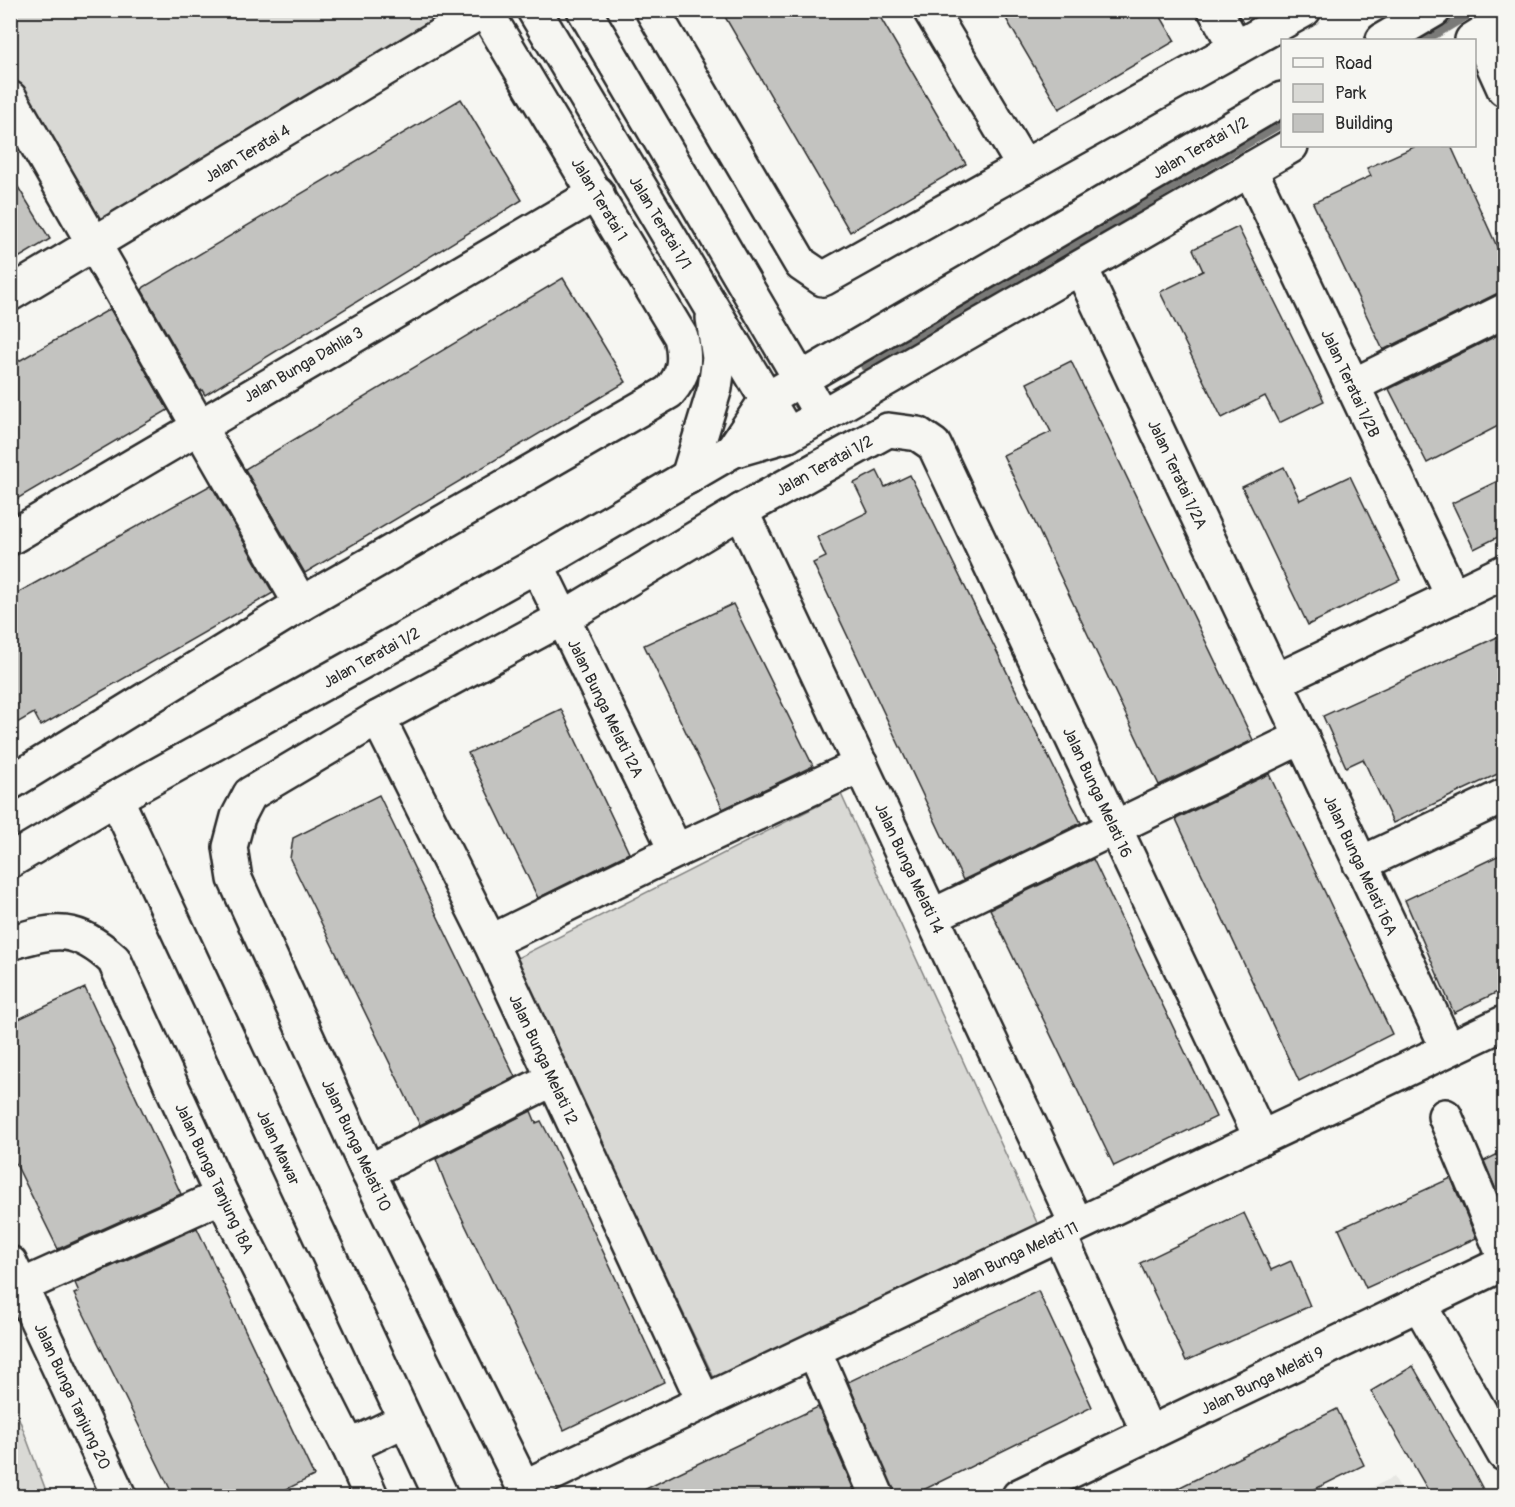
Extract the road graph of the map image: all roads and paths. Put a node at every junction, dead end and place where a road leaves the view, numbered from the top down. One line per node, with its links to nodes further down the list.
1 (484, 10): 18 (street, Jalan Teratai 1); 19 (street, Jalan Teratai 4)
2 (534, 10): 22 (street, Jalan Teratai 1/1)
3 (584, 10): 24 (street)
4 (652, 10): 16 (street)
5 (930, 10): 16 (street)
6 (1215, 10): 11 (street)
7 (1304, 10): 11 (street)
8 (1434, 10): 10 (street)
9 (1485, 32): 12 (street)
10 (1385, 39)
11 (1236, 48): 16 (street)
12 (1504, 89)
13 (10, 98): 19 (street)
14 (1281, 100): 24 (street, Jalan Teratai 1/2)
15 (1289, 147): 17 (street, Jalan Teratai 1/2)
16 (1024, 167)
17 (1250, 169): 20 (street, Jalan Teratai 1/2); 25 (street, Jalan Teratai 1/2B)
18 (597, 193): 28 (street, Jalan Bunga Dahlia 3); 38 (street, Jalan Teratai 1)
19 (97, 244): 21 (street, Jalan Teratai 4); 28 (street)
20 (1081, 268): 27 (street, Jalan Teratai 1/2); 40 (street, Jalan Teratai 1/2A)
21 (10, 294)
22 (712, 306): 26 (street, Jalan Teratai 1/1); 32 (street)
23 (1504, 311): 25 (street)
24 (802, 380): 26 (street, Jalan Teratai 1/2); 27 (street)
25 (1352, 386): 37 (street, Jalan Teratai 1/2B)
26 (767, 399): 29 (street, Jalan Teratai 1/1); 31 (street, Jalan Teratai 1/2)
27 (822, 416): 29 (street, Jalan Teratai 1/2)
28 (199, 424): 34 (street, Jalan Bunga Dahlia 3); 38 (street)
29 (788, 435): 31 (street, Jalan Teratai 1/2)
30 (934, 445): 33 (street, Jalan Teratai 1/2); 48 (street, Jalan Bunga Melati 16)
31 (732, 451): 32 (street, Jalan Teratai 1/2)
32 (688, 477): 35 (street, Jalan Teratai 1/2)
33 (741, 512): 39 (street, Jalan Teratai 1/2); 43 (street, Jalan Bunga Melati 14)
34 (10, 538)
35 (537, 565): 39 (street, Jalan Bunga Melati 12A); 47 (street, Jalan Teratai 1/2)
36 (1504, 572): 37 (street)
37 (1453, 597): 40 (street)
38 (301, 604): 44 (street)
39 (562, 618): 41 (street, Jalan Teratai 1/2); 49 (street, Jalan Bunga Melati 12A)
40 (1276, 681): 42 (street, Jalan Bunga Melati 16A)
41 (378, 718): 45 (street, Jalan Teratai 1/2); 53 (street, Jalan Bunga Melati 12)
42 (1302, 737): 48 (street); 51 (street, Jalan Bunga Melati 16A)
43 (861, 765): 49 (street); 52 (street, Jalan Bunga Melati 14)
44 (10, 783)
45 (250, 794): 60 (street, Jalan Bunga Melati 10)
46 (1504, 796): 51 (street)
47 (116, 798): 50 (street, Jalan Teratai 1/2); 69 (street, Jalan Mawar)
48 (1115, 828): 52 (street); 59 (street, Jalan Bunga Melati 16)
49 (675, 851): 53 (street)
50 (10, 861)
51 (1360, 864): 56 (street, Jalan Bunga Melati 16A)
52 (932, 916): 62 (street, Jalan Bunga Melati 14)
53 (490, 942): 57 (street, Jalan Bunga Melati 12)
54 (10, 943): 61 (street, Jalan Bunga Tanjung 18A)
55 (1504, 1023): 56 (street, Jalan Bunga Melati 11)
56 (1448, 1049): 59 (street, Jalan Bunga Melati 11)
57 (553, 1079): 60 (street); 68 (street, Jalan Bunga Melati 12)
58 (1445, 1116): 63 (street)
59 (1261, 1138): 62 (street, Jalan Bunga Melati 11)
60 (368, 1172): 73 (street, Jalan Bunga Melati 10)
61 (222, 1196): 65 (street); 71 (street, Jalan Bunga Tanjung 18A)
62 (1068, 1230): 67 (street, Jalan Bunga Melati 11); 70 (street, Jalan Bunga Melati 14)
63 (1504, 1256)
64 (1504, 1263): 66 (street, Jalan Bunga Melati 9)
65 (16, 1275): 75 (street, Jalan Bunga Tanjung 20)
66 (1419, 1304): 70 (street, Jalan Bunga Melati 9); 72 (street)
67 (814, 1350): 68 (street, Jalan Bunga Melati 11); 77 (street)
68 (704, 1402): 73 (street, Jalan Bunga Melati 11)
69 (405, 1420): 71 (street); 76 (street, Jalan Mawar)
70 (1149, 1434): 78 (street, Jalan Bunga Melati 9)
71 (349, 1448): 74 (street, Jalan Bunga Tanjung 18A)
72 (1504, 1454)
73 (526, 1492)
74 (362, 1493)
75 (119, 1497)
76 (441, 1497)
77 (877, 1497)
78 (1019, 1497)

